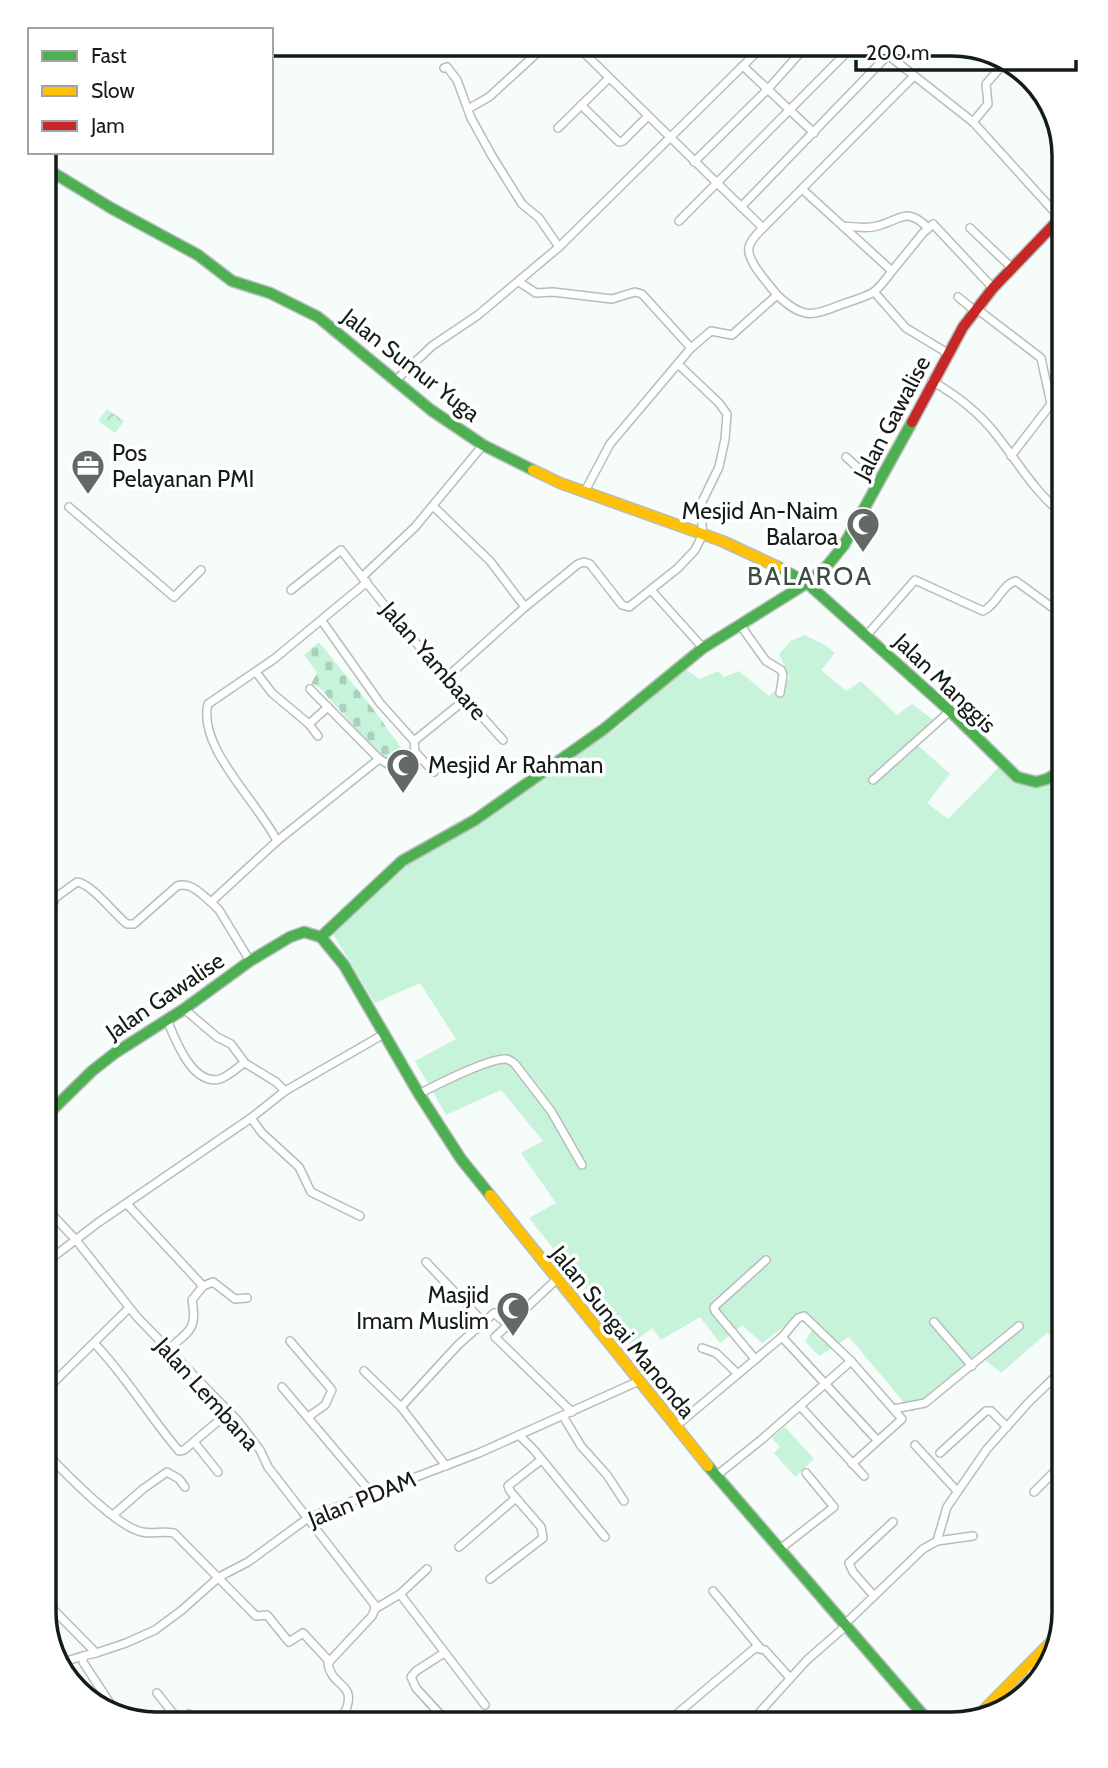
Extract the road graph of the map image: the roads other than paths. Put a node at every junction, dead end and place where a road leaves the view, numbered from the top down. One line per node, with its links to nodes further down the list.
1 (534, 56): 14 (street)
2 (587, 56): 11 (street)
3 (753, 56): 7 (street)
4 (797, 56): 12 (street)
5 (843, 56): 15 (street)
6 (887, 56): 10 (street); 19 (street)
7 (743, 66): 12 (street); 20 (street)
8 (444, 68): 14 (street)
9 (1000, 68): 17 (street)
10 (913, 77): 17 (street); 24 (street)
11 (609, 78): 13 (street); 16 (street)
12 (768, 89): 15 (street); 21 (street)
13 (581, 105): 16 (street); 18 (street)
14 (468, 109): 33 (street)
15 (790, 110): 19 (street); 23 (street)
16 (648, 116): 20 (street)
17 (973, 122): 26 (street)
18 (558, 128)
19 (814, 133): 25 (street)
20 (671, 138): 21 (street); 33 (street)
21 (694, 162): 23 (street)
22 (56, 174): 45 (street, Jalan Sumur Yuga)
23 (717, 185): 25 (street); 27 (street)
24 (802, 189): 28 (street); 30 (street)
25 (741, 207): 30 (street)
26 (1052, 211)
27 (679, 221)
28 (842, 226): 31 (street); 35 (street)
29 (1052, 226): 34 (street, Jalan Gawalise)
30 (763, 228): 39 (street)
31 (928, 228): 35 (street); 37 (street)
32 (970, 228): 34 (street)
33 (559, 247): 36 (street)
34 (1012, 268): 37 (street, Jalan Gawalise)
35 (892, 271): 38 (street)
36 (519, 282): 42 (street); 45 (street)
37 (993, 288): 41 (street, Jalan Gawalise)
38 (875, 293): 39 (street); 43 (street)
39 (777, 295): 42 (street)
40 (958, 297): 41 (street)
41 (976, 310): 43 (street, Jalan Gawalise); 48 (street)
42 (691, 348): 44 (street)
43 (949, 354): 46 (street, Jalan Gawalise)
44 (678, 364): 51 (street); 55 (street)
45 (396, 380): 47 (street, Jalan Sumur Yuga)
46 (932, 382): 48 (street); 50 (street, Jalan Gawalise)
47 (483, 445): 51 (street, Jalan Sumur Yuga); 53 (street)
48 (1011, 456): 52 (street)
49 (846, 457): 50 (street)
50 (880, 482): 58 (street, Jalan Gawalise)
51 (584, 493): 55 (street, Jalan Sumur Yuga)
52 (1052, 504)
53 (433, 506): 57 (street); 61 (street)
54 (69, 507): 56 (street)
55 (703, 534): 58 (street, Jalan Sumur Yuga); 60 (street)
56 (201, 570)
57 (365, 580): 59 (street, Jalan Yambaare); 63 (street); 68 (street, Jalan Yambaare)
58 (807, 583): 64 (street, Jalan Gawalise); 65 (street, Jalan Manggis)
59 (291, 590)
60 (651, 590): 61 (street); 66 (street)
61 (525, 607): 68 (street)
62 (1052, 607): 65 (street)
63 (322, 621): 67 (street); 77 (street)
64 (741, 625): 66 (street, Jalan Gawalise); 70 (street)
65 (867, 635): 73 (street, Jalan Manggis)
66 (703, 648): 86 (street, Jalan Gawalise)
67 (256, 672): 74 (street); 83 (street)
68 (447, 677): 71 (street, Jalan Yambaare)
69 (310, 689): 72 (street)
70 (780, 693)
71 (466, 699): 76 (street, Jalan Yambaare); 77 (street)
72 (328, 707): 74 (street); 79 (street)
73 (950, 710): 81 (street, Jalan Manggis); 82 (street)
74 (309, 724): 75 (street)
75 (318, 736)
76 (503, 740)
77 (414, 741): 78 (street)
78 (415, 752): 79 (street); 80 (street)
79 (379, 759): 83 (street)
80 (434, 772)
81 (1052, 776)
82 (873, 779)
83 (276, 841): 85 (street)
84 (56, 899): 85 (street)
85 (211, 902): 87 (street)
86 (321, 937): 87 (street, Jalan Gawalise); 90 (street, Jalan Sungai Manonda)
87 (250, 961): 88 (street, Jalan Gawalise)
88 (184, 1009): 89 (street, Jalan Gawalise); 91 (street)
89 (167, 1020): 91 (street); 94 (street, Jalan Gawalise)
90 (384, 1034): 92 (street); 93 (street, Jalan Sungai Manonda)
91 (244, 1063): 92 (street)
92 (285, 1091): 95 (street)
93 (419, 1094): 96 (street); 104 (street, Jalan Sungai Manonda)
94 (56, 1106)
95 (251, 1118): 97 (street); 98 (street)
96 (582, 1165)
97 (127, 1204): 100 (street); 105 (street)
98 (360, 1216)
99 (56, 1219): 100 (street, Jalan Lembana)
100 (76, 1240): 101 (street); 107 (street, Jalan Lembana)
101 (56, 1255)
102 (766, 1260): 117 (street)
103 (426, 1262): 108 (street)
104 (556, 1280): 110 (street); 124 (street, Jalan Sungai Manonda)
105 (203, 1286): 106 (street); 116 (street)
106 (247, 1298)
107 (129, 1308): 114 (street); 116 (street, Jalan Lembana)
108 (484, 1322): 110 (street); 128 (street)
109 (934, 1322): 119 (street)
110 (508, 1325): 131 (street)
111 (1019, 1326): 119 (street)
112 (782, 1337): 117 (street); 118 (street); 125 (street)
113 (290, 1341): 132 (street)
114 (94, 1343): 122 (street); 137 (street)
115 (702, 1348): 121 (street)
116 (167, 1350): 130 (street, Jalan Lembana)
117 (755, 1359): 121 (street)
118 (852, 1361): 125 (street); 129 (street)
119 (972, 1366): 129 (street)
120 (363, 1371): 128 (street)
121 (737, 1373): 133 (street)
122 (56, 1380)
123 (1052, 1380): 134 (street)
124 (639, 1381): 131 (street, Jalan PDAM); 133 (street, Jalan Sungai Manonda)
125 (826, 1383): 127 (street); 136 (street)
126 (282, 1387): 132 (street)
127 (800, 1406): 142 (street); 147 (street)
128 (401, 1407): 143 (street)
129 (894, 1409): 136 (street)
130 (229, 1412): 137 (street); 156 (street, Jalan Lembana)
131 (568, 1414): 135 (street, Jalan PDAM); 154 (street)
132 (309, 1417): 152 (street)
133 (676, 1426): 147 (street, Jalan Sungai Manonda)
134 (1007, 1427): 139 (street); 150 (street)
135 (519, 1435): 140 (street); 143 (street, Jalan PDAM)
136 (877, 1440): 142 (street)
137 (194, 1442): 144 (street)
138 (915, 1445): 150 (street)
139 (940, 1453)
140 (541, 1460): 153 (street); 159 (street)
141 (56, 1462): 155 (street)
142 (852, 1464): 148 (street)
143 (446, 1466): 152 (street, Jalan PDAM)
144 (218, 1472)
145 (806, 1473): 162 (street)
146 (1052, 1474): 151 (street)
147 (716, 1476): 162 (street, Jalan Sungai Manonda)
148 (864, 1476)
149 (185, 1487): 155 (street)
150 (957, 1492): 160 (street)
151 (1034, 1492)
152 (373, 1494): 156 (street, Jalan PDAM)
153 (516, 1498): 161 (street); 164 (street)
154 (624, 1501)
155 (113, 1515): 165 (street)
156 (308, 1518): 165 (street, Jalan PDAM); 169 (street, Jalan Lembana)
157 (893, 1522): 168 (street)
158 (972, 1536): 160 (street)
159 (605, 1537)
160 (937, 1541): 168 (street)
161 (459, 1547)
162 (780, 1549): 171 (street, Jalan Sungai Manonda)
163 (427, 1569): 167 (street)
164 (490, 1579)
165 (221, 1580): 174 (street, Jalan PDAM); 178 (street)
166 (713, 1591): 172 (street)
167 (400, 1594): 169 (street); 175 (street)
168 (874, 1596): 171 (street)
169 (375, 1609): 178 (street)
170 (56, 1612): 174 (street)
171 (846, 1624): 181 (street); 193 (street, Jalan Sungai Manonda)
172 (760, 1648): 181 (street); 191 (street)
173 (1045, 1648): 179 (street)
174 (96, 1653): 176 (street, Jalan PDAM)
175 (444, 1653): 187 (street); 190 (street)
176 (83, 1656): 177 (street, Jalan PDAM); 183 (street)
177 (69, 1660)
178 (329, 1661): 189 (street)
179 (1027, 1667): 180 (street); 184 (street)
180 (1032, 1672)
181 (790, 1678): 192 (street)
182 (157, 1693): 188 (street)
183 (107, 1699)
184 (995, 1699): 185 (street); 186 (street)
185 (997, 1701)
186 (989, 1705)
187 (485, 1706)
188 (171, 1712)
189 (345, 1712)
190 (438, 1712)
191 (679, 1712)
192 (760, 1712)
193 (919, 1712)

